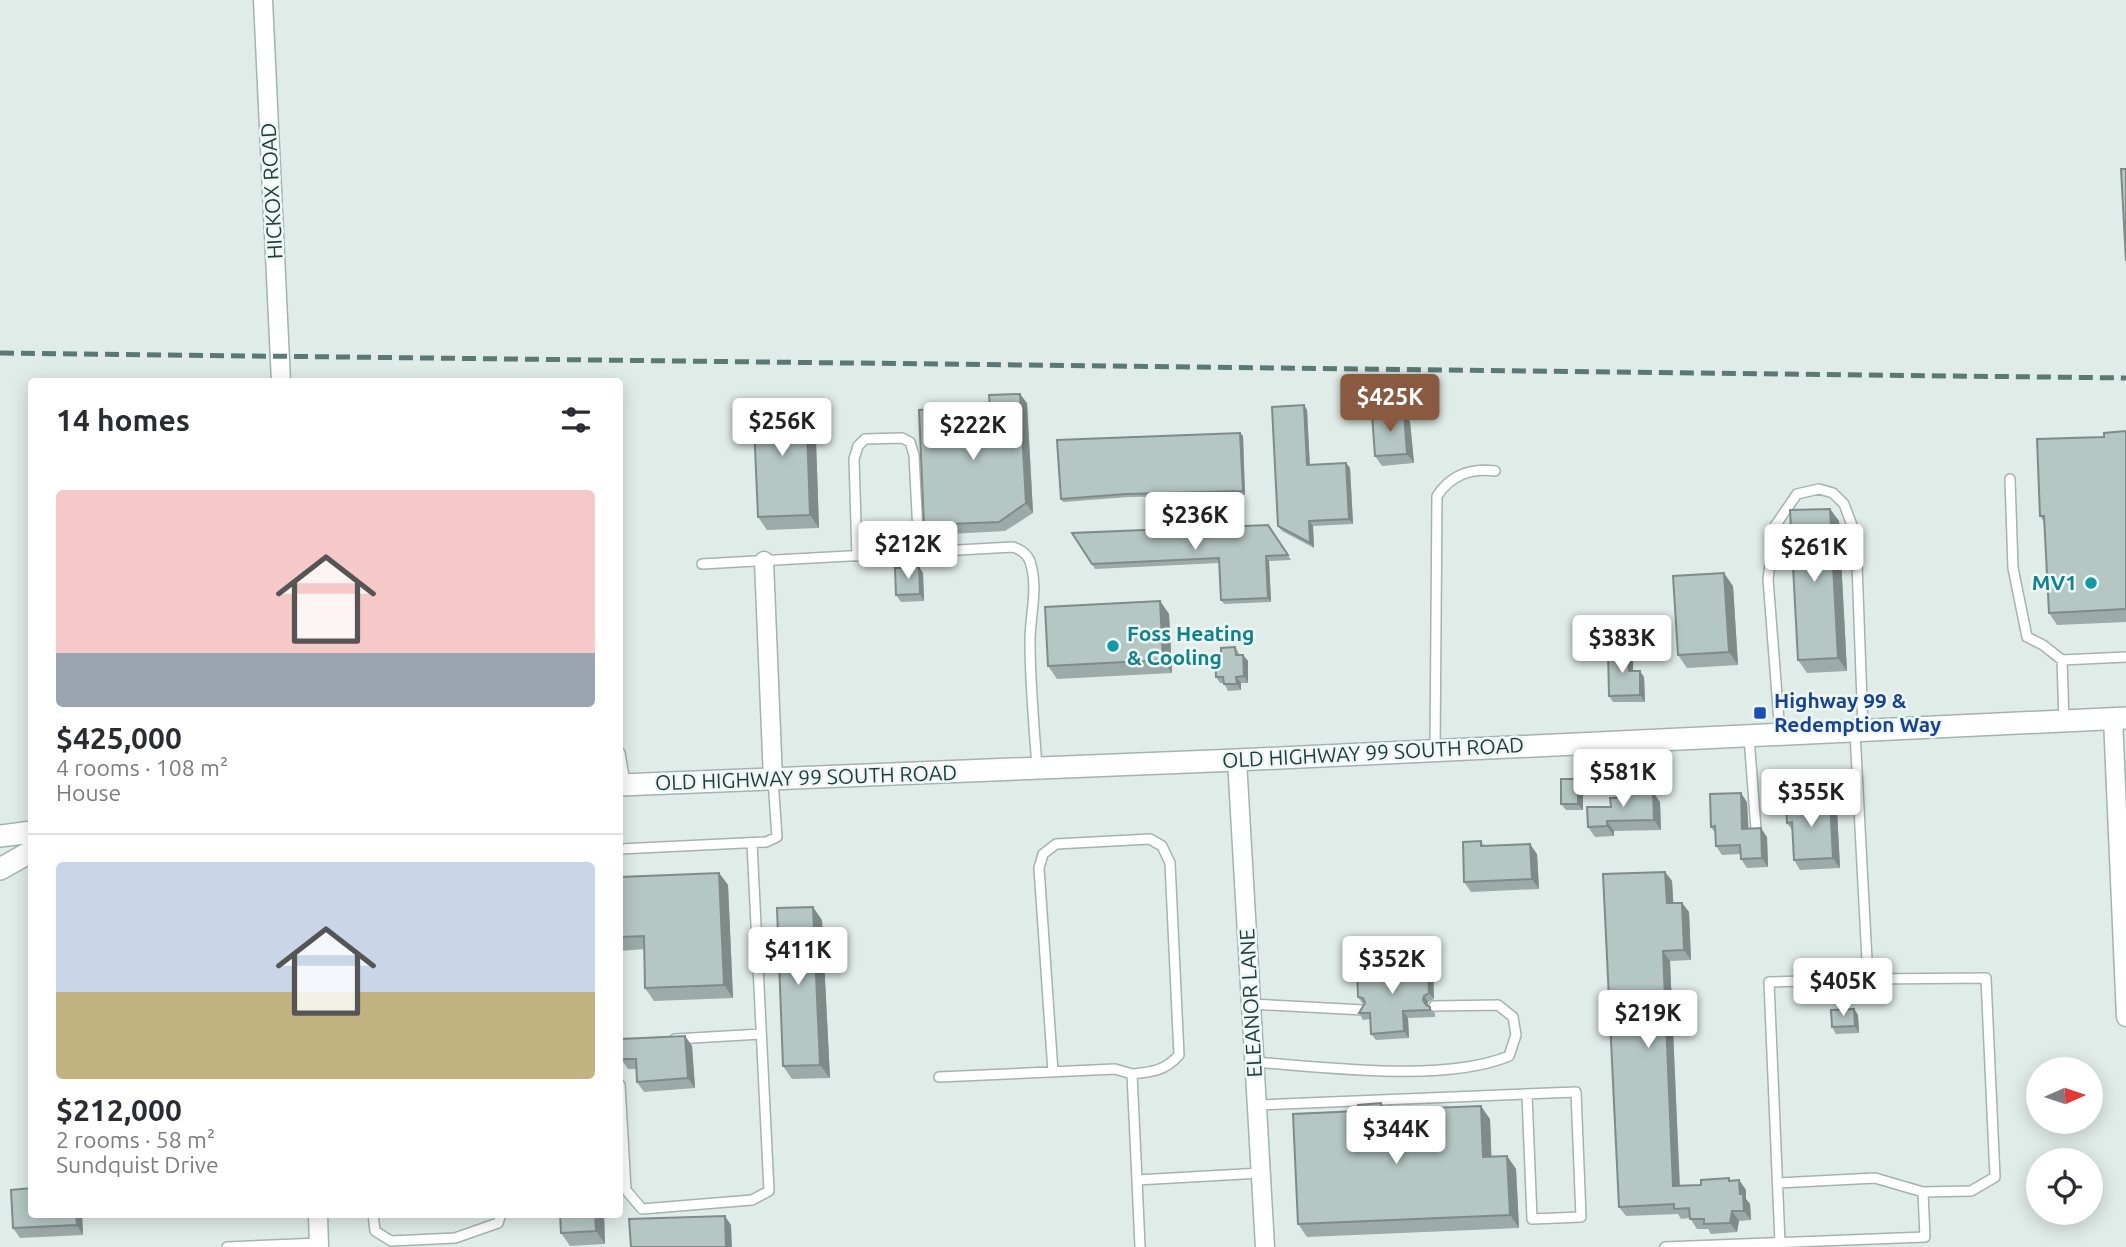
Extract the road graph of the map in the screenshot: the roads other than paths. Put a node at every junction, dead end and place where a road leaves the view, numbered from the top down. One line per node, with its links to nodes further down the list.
1 (263, 0): 2 (street, HICKOX ROAD)
2 (281, 378)
3 (1495, 471): 16 (lane)
4 (2010, 479): 10 (lane)
5 (919, 552): 6 (lane); 6 (lane); 18 (lane)
6 (857, 556): 7 (lane)
7 (764, 561): 8 (lane); 19 (street)
8 (702, 564)
9 (2126, 657): 10 (lane)
10 (2062, 660): 12 (lane)
11 (2120, 718): 12 (street, OLD HIGHWAY 99 SOUTH ROAD); 32 (street)
12 (2064, 721): 13 (street, OLD HIGHWAY 99 SOUTH ROAD)
13 (1859, 730): 14 (street, OLD HIGHWAY 99 SOUTH ROAD); 14 (lane); 28 (lane)
14 (1780, 734): 15 (street, OLD HIGHWAY 99 SOUTH ROAD)
15 (1749, 735): 16 (street, OLD HIGHWAY 99 SOUTH ROAD); 21 (lane)
16 (1435, 750): 17 (street, OLD HIGHWAY 99 SOUTH ROAD)
17 (1237, 760): 18 (street, OLD HIGHWAY 99 SOUTH ROAD); 29 (street, ELEANOR LANE)
18 (1038, 768): 19 (street, OLD HIGHWAY 99 SOUTH ROAD)
19 (773, 780): 20 (street, OLD HIGHWAY 99 SOUTH ROAD); 24 (lane)
20 (623, 785)
21 (1756, 829)
22 (28, 832): 23 (street)
23 (0, 836)
24 (752, 843): 25 (lane); 33 (lane)
25 (623, 849)
26 (28, 853): 27 (street)
27 (0, 869)
28 (1868, 979): 44 (lane); 45 (lane)
29 (1251, 1004): 31 (lane); 35 (street, ELEANOR LANE)
30 (1434, 1006): 35 (lane)
31 (1363, 1010)
32 (2126, 1015)
33 (761, 1034): 34 (lane); 41 (lane)
34 (664, 1039)
35 (1254, 1062): 40 (street, ELEANOR LANE)
36 (1053, 1072): 37 (lane); 37 (lane); 38 (lane)
37 (1132, 1074): 43 (lane)
38 (939, 1077)
39 (1527, 1094): 39 (lane); 40 (lane)
40 (1257, 1105): 42 (street, ELEANOR LANE)
41 (623, 1138)
42 (1261, 1173): 43 (lane); 54 (street, ELEANOR LANE)
43 (1137, 1181): 53 (lane)
44 (1778, 1183): 45 (lane); 49 (lane)
45 (1923, 1192): 49 (lane)
46 (318, 1218): 50 (street)
47 (373, 1218): 48 (lane)
48 (500, 1218)
49 (1780, 1243): 55 (lane)
50 (319, 1245): 51 (lane)
51 (263, 1246): 52 (lane)
52 (227, 1247)
53 (1140, 1247)
54 (1265, 1247)
55 (1665, 1247)

